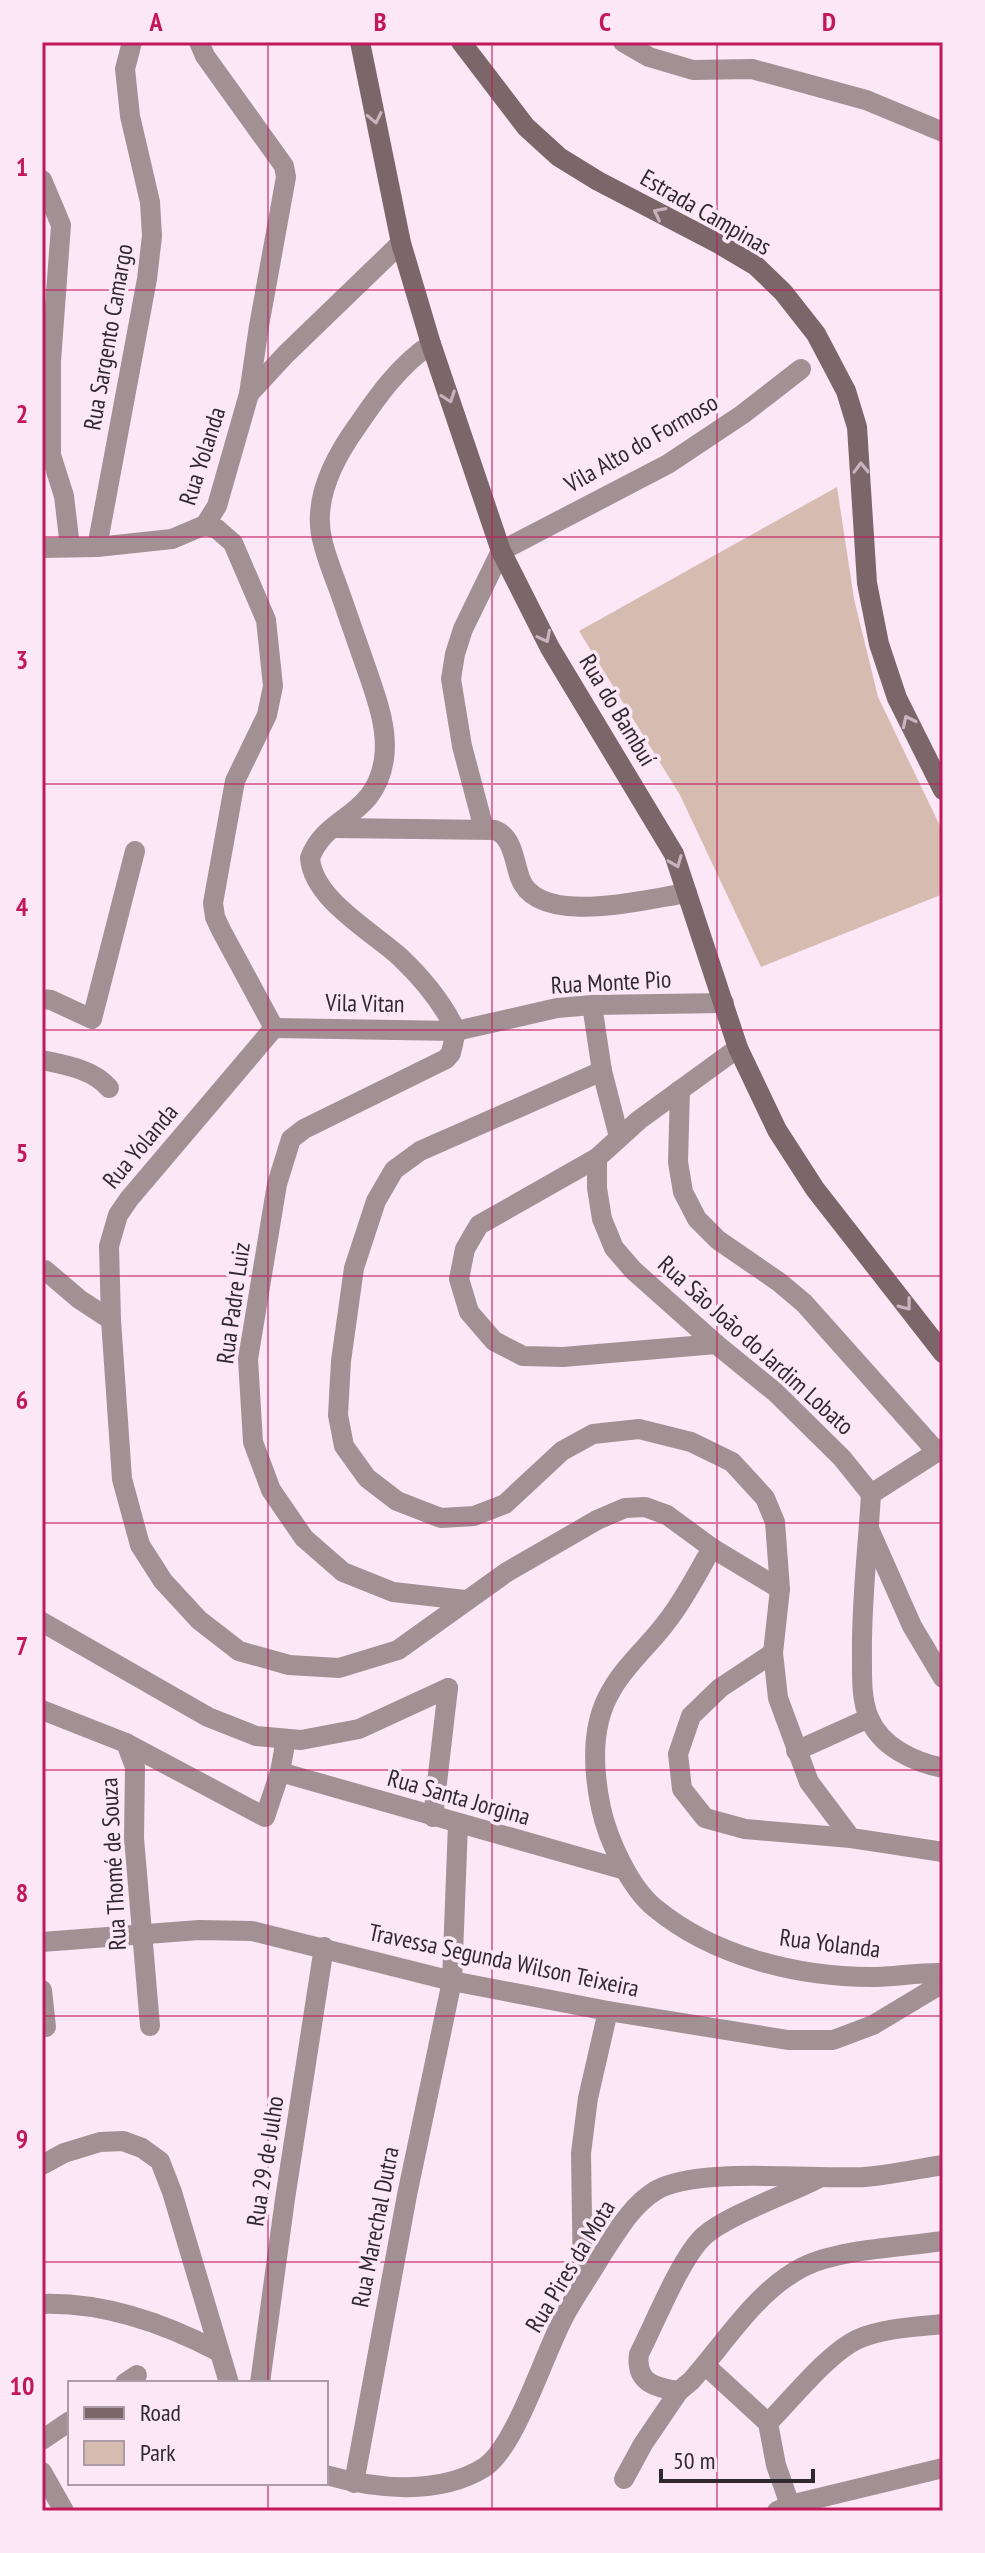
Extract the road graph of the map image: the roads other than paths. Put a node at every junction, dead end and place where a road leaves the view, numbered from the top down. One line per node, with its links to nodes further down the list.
1 (132, 42): 14 (street, Rua Sargento Camargo)
2 (199, 42): 11 (street)
3 (360, 42): 8 (main road, Rua do Bambuí, one-way to 8)
4 (461, 42): 17 (main road, Estrada Campinas, one-way to 4)
5 (623, 42): 6 (street)
6 (943, 132)
7 (42, 180): 13 (street)
8 (401, 243): 9 (main road, Rua do Bambuí); 11 (street, Rua Yolanda)
9 (431, 344): 16 (main road, Rua do Bambuí, one-way to 16); 18 (street)
10 (801, 369): 16 (street, Vila Alto do Formoso)
11 (249, 394): 12 (street, Rua Yolanda)
12 (205, 525): 14 (street); 25 (street, Rua Yolanda)
13 (70, 547): 14 (street); 15 (street)
14 (97, 547)
15 (42, 548)
16 (501, 551): 19 (street); 21 (main road, Rua do Bambuí, one-way to 21)
17 (943, 790)
18 (333, 828): 19 (street); 26 (street)
19 (484, 829): 21 (street)
20 (135, 851): 22 (street)
21 (687, 893): 23 (main road, Rua do Bambuí)
22 (42, 999)
23 (724, 1003): 24 (street, Rua Monte Pio); 27 (main road, Rua do Bambuí)
24 (592, 1005): 26 (street, Rua Monte Pio); 29 (street)
25 (274, 1028): 26 (street, Vila Vitan); 35 (street, Rua Yolanda)
26 (456, 1031): 43 (street, Rua Padre Luiz)
27 (738, 1048): 31 (street); 37 (main road, Rua do Bambuí, one-way to 37)
28 (42, 1060): 30 (street)
29 (602, 1071): 32 (street); 42 (street)
30 (109, 1088)
31 (680, 1090): 32 (street); 38 (street)
32 (619, 1137): 33 (street)
33 (597, 1158): 36 (street, Rua São João do Jardim Lobato); 36 (street)
34 (43, 1270): 35 (street)
35 (111, 1320): 43 (street, Rua Yolanda)
36 (716, 1344): 39 (street, Rua São João do Jardim Lobato)
37 (943, 1353)
38 (940, 1450): 39 (street)
39 (871, 1494): 40 (street)
40 (869, 1529): 46 (street); 48 (street)
41 (712, 1548): 42 (street, Rua Yolanda); 43 (street, Rua Yolanda); 58 (street, Rua Yolanda)
42 (780, 1589): 45 (street)
43 (465, 1600)
44 (42, 1622): 49 (street)
45 (773, 1653): 51 (street); 56 (street)
46 (943, 1678)
47 (42, 1710): 50 (street, Rua Thomé de Souza)
48 (869, 1718): 51 (street); 52 (street)
49 (286, 1739): 53 (street); 54 (street)
50 (126, 1743): 53 (street); 59 (street, Rua Thomé de Souza)
51 (796, 1751): 56 (street)
52 (943, 1768)
53 (280, 1772): 54 (street, Rua Santa Jorgina)
54 (433, 1817): 55 (street, Rua Santa Jorgina)
55 (458, 1824): 58 (street, Rua Santa Jorgina); 63 (street, Rua Marechal Dutra)
56 (851, 1838): 57 (street)
57 (943, 1852)
58 (625, 1870): 62 (street, Rua Yolanda)
59 (140, 1934): 60 (street, Travessa Segunda Wilson Teixeira); 61 (street, Travessa Segunda Wilson Teixeira); 67 (street, Rua Thomé de Souza)
60 (42, 1942)
61 (324, 1947): 63 (street, Travessa Segunda Wilson Teixeira); 79 (street, Rua 29 de Julho)
62 (943, 1973)
63 (452, 1981): 66 (street, Travessa Segunda Wilson Teixeira); 88 (street, Rua Marechal Dutra)
64 (943, 1983): 66 (street, Travessa Segunda Wilson Teixeira)
65 (42, 1990): 68 (street)
66 (608, 2011): 73 (street)
67 (150, 2026)
68 (46, 2027)
69 (42, 2165): 76 (street)
70 (943, 2165): 71 (street, Rua Pires da Mota)
71 (819, 2178): 73 (street, Rua Pires da Mota); 80 (street)
72 (943, 2241): 77 (street)
73 (583, 2285): 88 (street, Rua Pires da Mota)
74 (42, 2304): 76 (street)
75 (943, 2324): 82 (street)
76 (219, 2352): 78 (street)
77 (705, 2365): 80 (street); 82 (street)
78 (228, 2381)
79 (260, 2381)
80 (679, 2391): 87 (street)
81 (68, 2422): 83 (street)
82 (768, 2423): 89 (street)
83 (42, 2440)
84 (943, 2468): 89 (street)
85 (42, 2472): 90 (street)
86 (328, 2476): 88 (street, Rua Pires da Mota)
87 (624, 2479)
88 (354, 2483)
89 (783, 2508)
90 (64, 2511)

